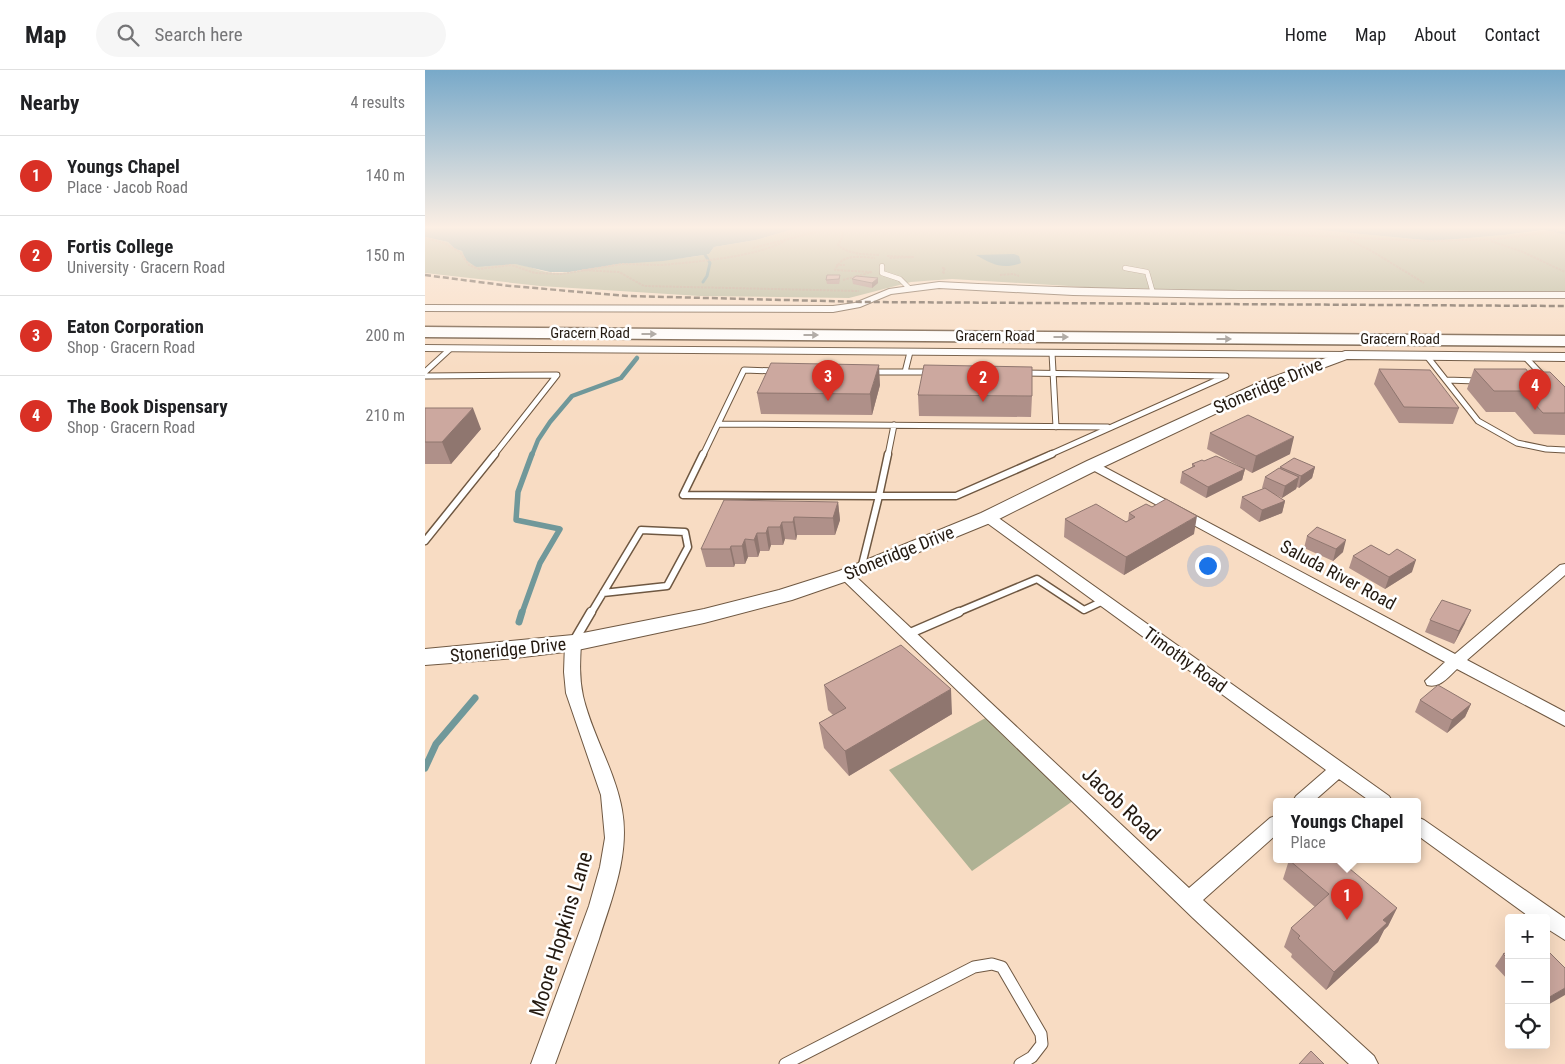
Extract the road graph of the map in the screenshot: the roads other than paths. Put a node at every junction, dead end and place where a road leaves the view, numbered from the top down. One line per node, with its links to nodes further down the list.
1 (886, 274): 3 (lane)
2 (1148, 274): 4 (lane)
3 (909, 288): 4 (street); 6 (street)
4 (1153, 293): 5 (street)
5 (1565, 295)
6 (425, 308)
7 (425, 318): 8 (highway)
8 (1565, 326)
9 (425, 332): 10 (highway)
10 (539, 333): 11 (highway); 12 (highway, one-way to 12)
11 (425, 338)
12 (1565, 341)
13 (425, 348): 14 (street, Gracern Road)
14 (450, 349): 15 (street, Gracern Road); 26 (lane)
15 (910, 352): 16 (street, Gracern Road); 23 (lane)
16 (1052, 353): 17 (street, Gracern Road); 27 (lane)
17 (1345, 355): 18 (street, Gracern Road); 36 (street, Stoneridge Drive)
18 (1427, 355): 19 (street, Gracern Road); 28 (lane)
19 (1524, 356): 20 (street, Gracern Road); 30 (lane)
20 (1565, 357)
21 (782, 371): 31 (lane)
22 (867, 372): 23 (lane)
23 (905, 372): 24 (lane)
24 (935, 372)
25 (1014, 373): 27 (lane)
26 (425, 374): 39 (lane)
27 (1054, 374): 33 (lane); 34 (lane)
28 (1446, 380): 29 (lane); 35 (lane)
29 (1483, 381)
30 (1539, 381)
31 (718, 424): 32 (lane); 37 (lane)
32 (894, 426): 33 (lane); 37 (lane)
33 (1056, 427): 34 (lane)
34 (1111, 427): 37 (lane)
35 (1565, 450)
36 (1093, 465): 38 (street, Stoneridge Drive); 47 (street, Saluda River Road)
37 (879, 496): 41 (lane)
38 (988, 517): 41 (street, Stoneridge Drive); 43 (street, Timothy Road)
39 (425, 541)
40 (1565, 568): 47 (street)
41 (854, 572): 44 (street, Jacob Road); 45 (street, Stoneridge Drive)
42 (603, 592): 42 (lane); 45 (lane)
43 (1103, 601): 44 (lane); 50 (street, Timothy Road)
44 (908, 634): 55 (street, Jacob Road)
45 (573, 643): 46 (street, Stoneridge Drive); 57 (street, Moore Hopkins Lane)
46 (425, 657)
47 (1457, 661): 48 (street); 49 (street, Saluda River Road)
48 (1433, 681)
49 (1565, 720)
50 (1338, 770): 51 (street); 52 (street, Timothy Road)
51 (1305, 798)
52 (1379, 798)
53 (1273, 826): 55 (street)
54 (1421, 828): 56 (street)
55 (1189, 900): 60 (street, Jacob Road)
56 (1565, 930)
57 (543, 1064)
58 (785, 1064): 59 (lane)
59 (1020, 1064)
60 (1366, 1064)

